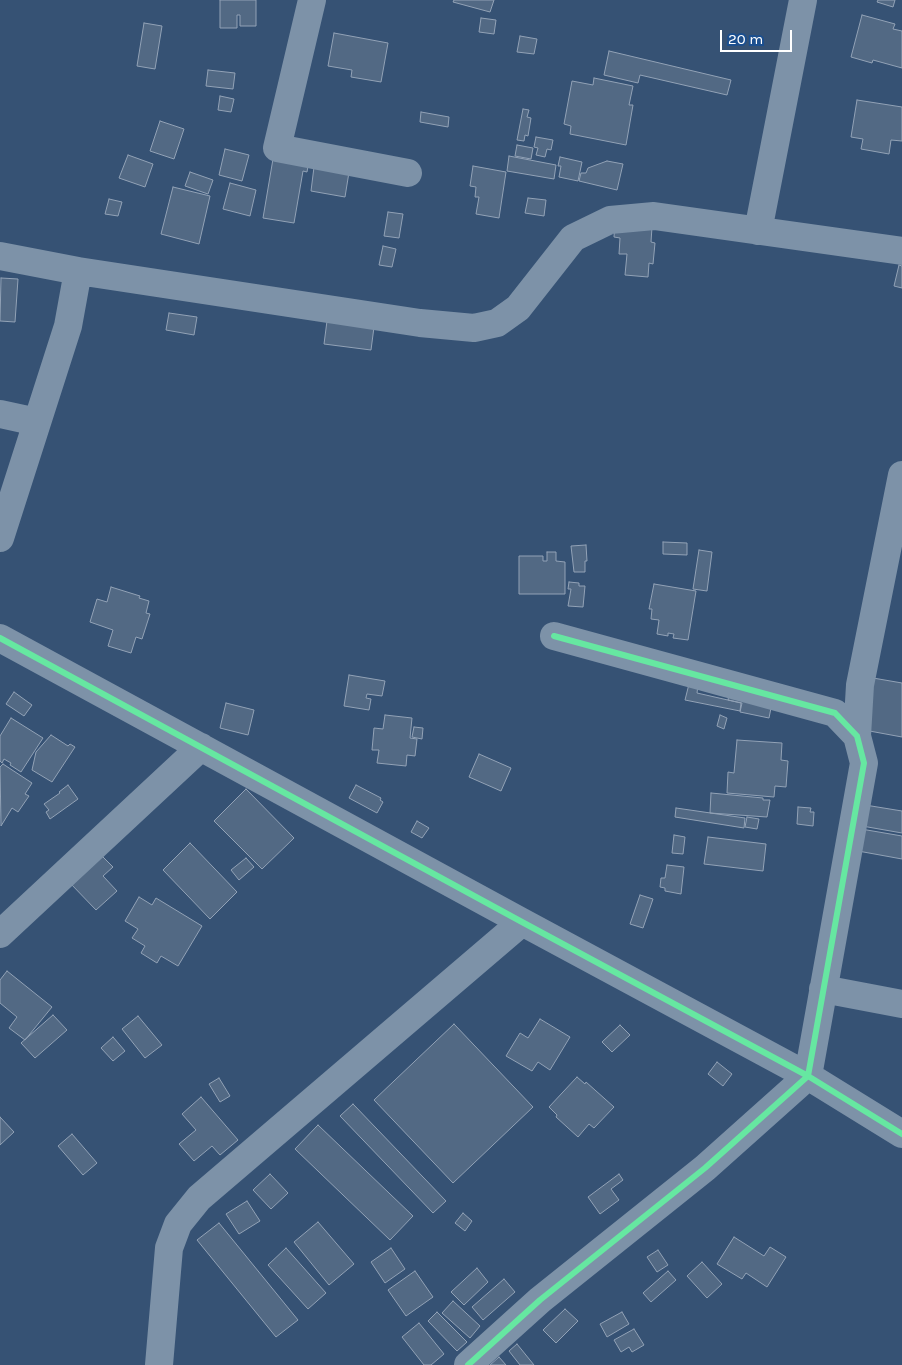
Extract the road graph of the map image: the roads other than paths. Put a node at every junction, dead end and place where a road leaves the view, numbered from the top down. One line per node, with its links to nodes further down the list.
1 (312, 0): 3 (street)
2 (803, 0): 4 (street)
3 (408, 173)
4 (758, 231): 5 (street); 7 (street)
5 (902, 251)
6 (0, 256): 7 (street)
7 (78, 270): 9 (street)
8 (0, 414): 9 (street)
9 (37, 422): 11 (street)
10 (902, 475): 14 (street)
11 (0, 538)
12 (554, 636): 14 (street)
13 (0, 638): 15 (street)
14 (857, 736): 18 (street)
15 (202, 747): 16 (street); 17 (street)
16 (522, 922): 20 (street); 22 (street)
17 (0, 934)
18 (823, 989): 19 (street); 20 (street)
19 (902, 1004)
20 (808, 1076): 21 (street); 23 (street)
21 (902, 1134)
22 (159, 1365)
23 (468, 1365)

